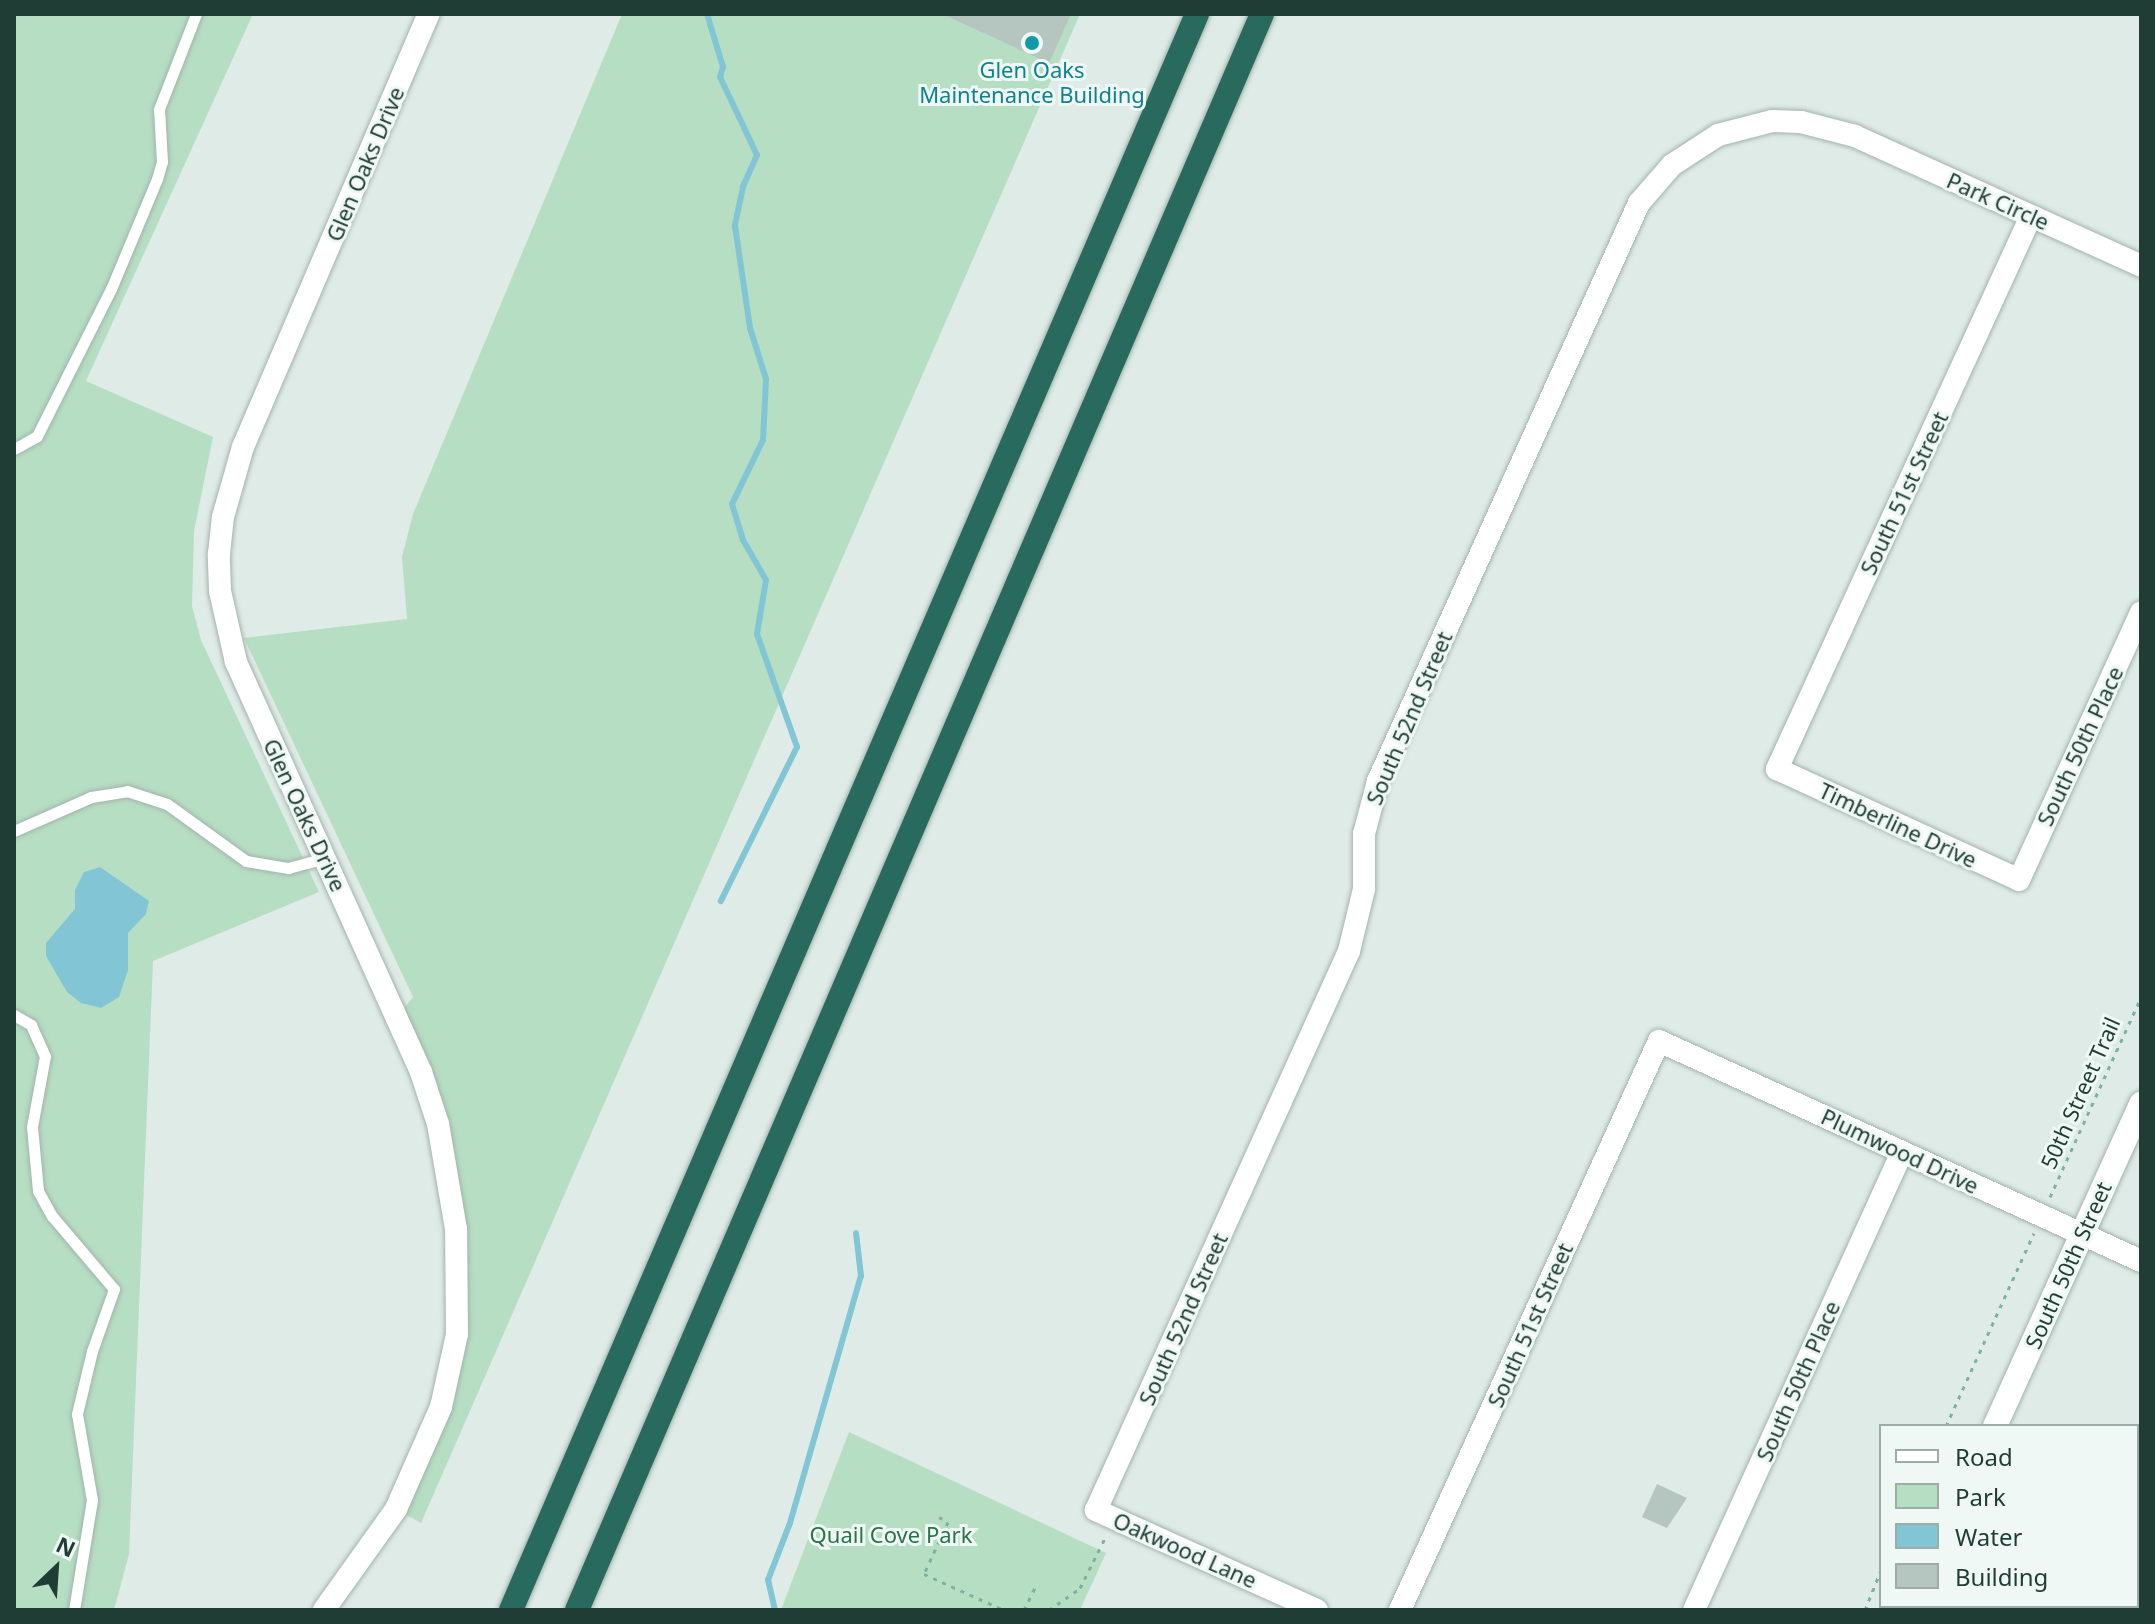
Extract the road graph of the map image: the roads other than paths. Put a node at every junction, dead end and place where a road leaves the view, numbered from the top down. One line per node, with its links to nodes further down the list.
1 (196, 14): 8 (lane)
2 (429, 14): 12 (street, Glen Oaks Drive)
3 (1197, 14): 24 (highway)
4 (1262, 14): 25 (highway)
5 (1855, 136): 6 (street, Park Circle); 21 (street, South 52nd Street)
6 (2031, 216): 7 (street, Park Circle); 10 (street, South 51st Street)
7 (2141, 266)
8 (14, 449)
9 (2141, 612): 13 (street, South 50th Place)
10 (1777, 769): 13 (street, Timberline Drive)
11 (14, 831): 12 (lane)
12 (325, 858): 23 (street, Glen Oaks Drive)
13 (2019, 880)
14 (14, 1015): 22 (lane)
15 (1659, 1041): 17 (street, Plumwood Drive); 27 (street, South 51st Street)
16 (2141, 1104): 18 (main road, South 50th Street)
17 (1902, 1152): 18 (street, Plumwood Drive); 28 (street, South 50th Place)
18 (2083, 1234): 19 (street, Plumwood Drive); 20 (main road, South 50th Street)
19 (2141, 1261)
20 (1996, 1424)
21 (1096, 1510): 26 (street, Oakwood Lane)
22 (74, 1610)
23 (324, 1610)
24 (511, 1610)
25 (577, 1610)
26 (1317, 1610)
27 (1400, 1610)
28 (1694, 1610)

